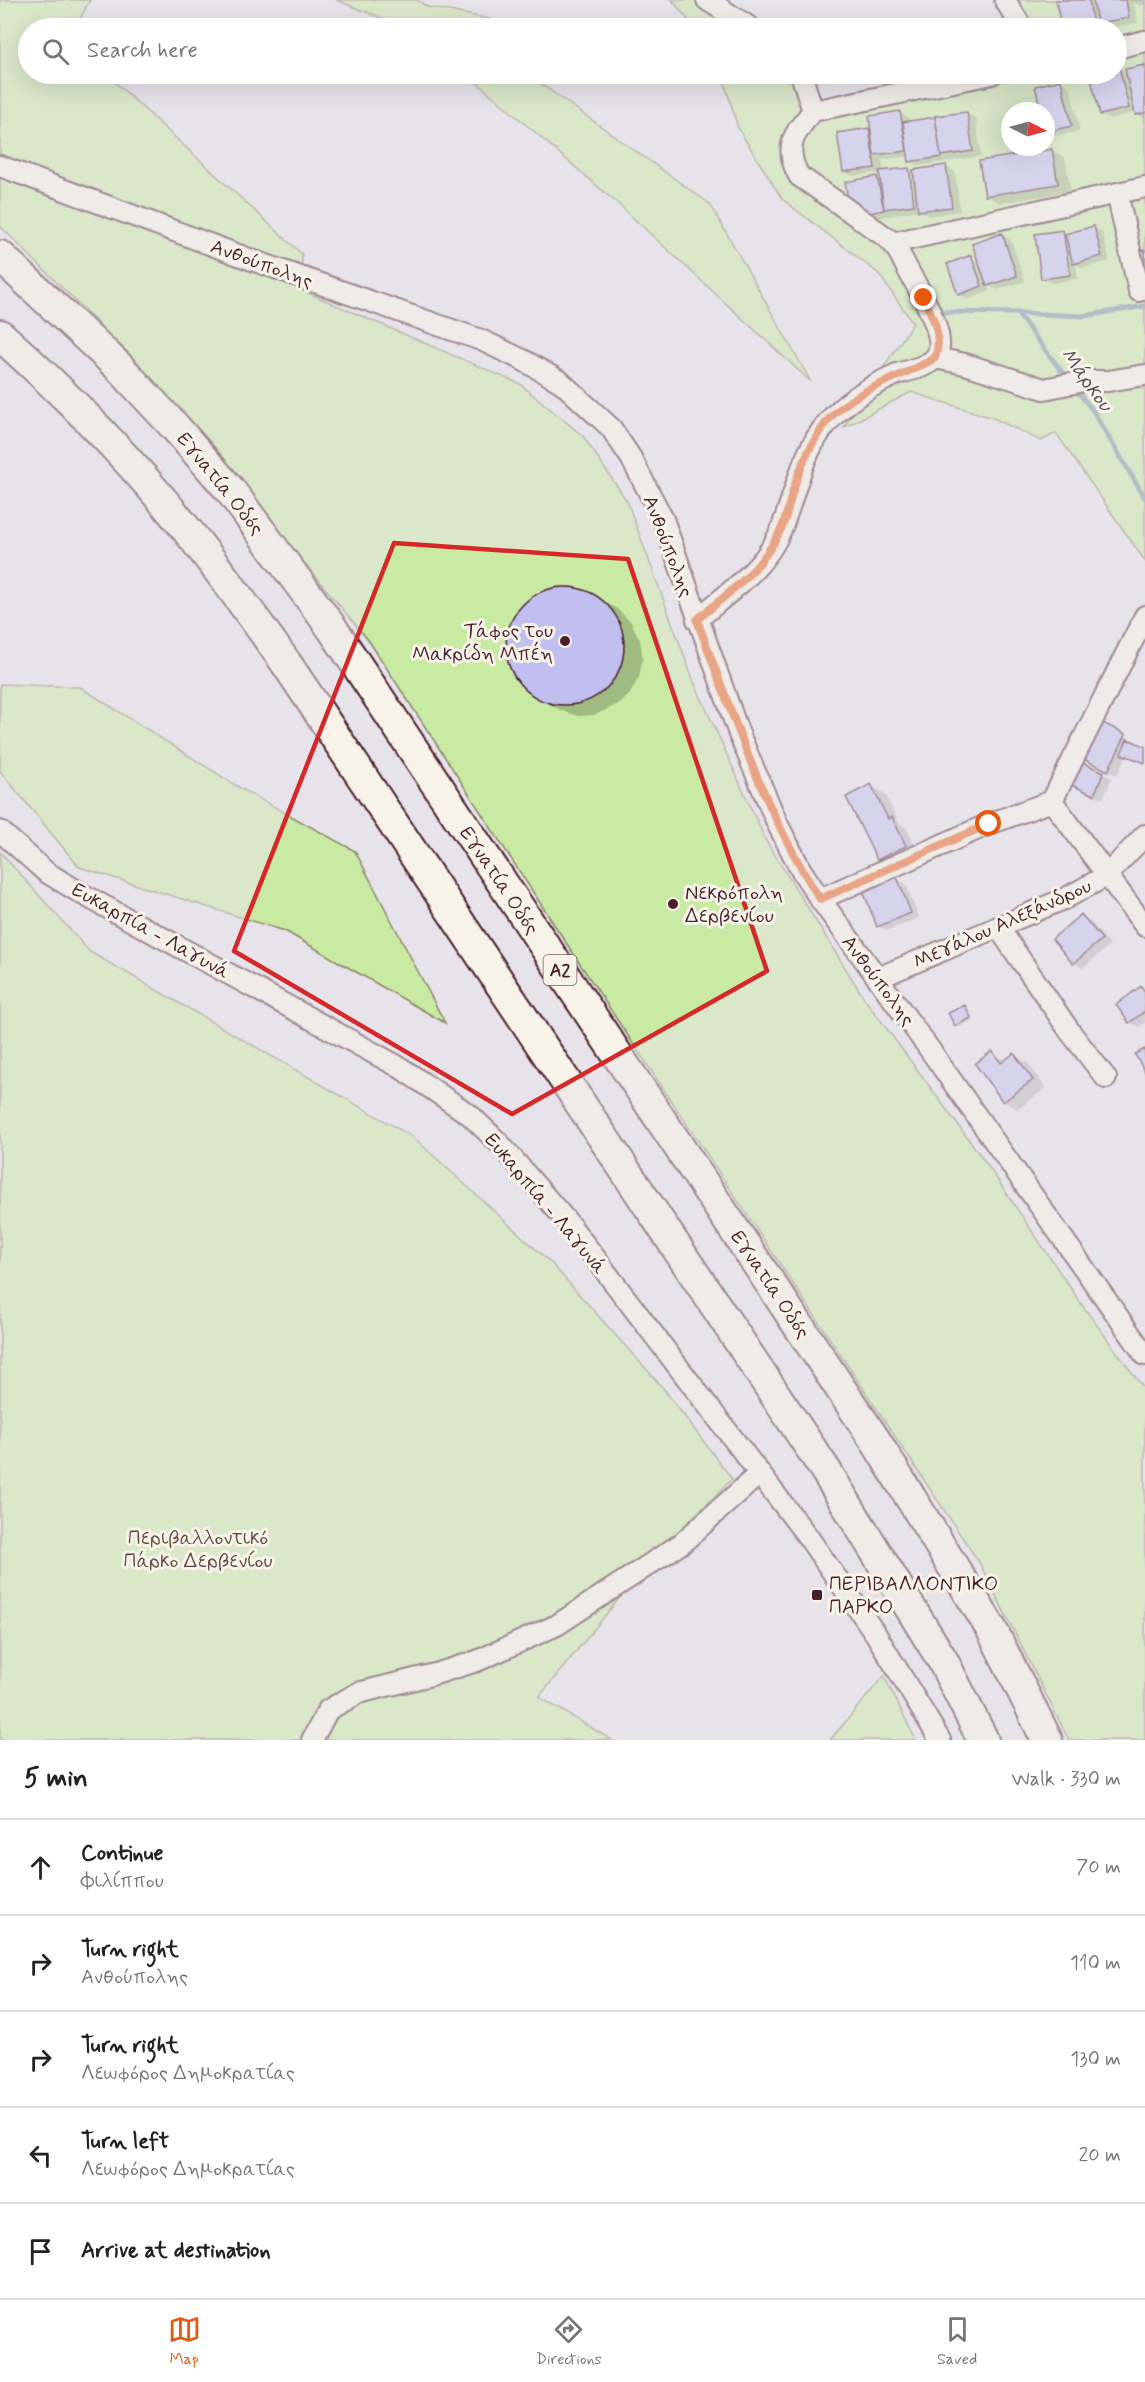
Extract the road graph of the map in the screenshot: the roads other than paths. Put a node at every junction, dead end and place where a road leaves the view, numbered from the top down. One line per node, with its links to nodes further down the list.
1 (707, 0): 3 (street)
2 (1005, 0): 4 (street)
3 (735, 18)
4 (1016, 18)
5 (1145, 41): 6 (street)
6 (1127, 45)
7 (804, 84): 9 (street)
8 (944, 84): 9 (street)
9 (813, 111): 13 (street)
10 (0, 166): 22 (street, Ανθούπολης)
11 (1145, 187): 12 (street)
12 (1117, 193): 13 (street); 15 (street)
13 (892, 243): 18 (street)
14 (0, 256): 37 (highway, Εγνατία Οδός / Α2)
15 (1139, 291)
16 (0, 334): 19 (highway)
17 (0, 345): 19 (highway)
18 (935, 358): 20 (street); 22 (street)
19 (27, 359): 36 (highway)
20 (1145, 375)
21 (1145, 616): 23 (street)
22 (697, 620): 27 (street, Ανθούπολης)
23 (1052, 801): 26 (street); 27 (street)
24 (0, 831): 33 (street, Ευκαρπία - Λαγυνά)
25 (1145, 834): 26 (street, Μεγάλου Αλεξάνδρου)
26 (1106, 876): 28 (street); 29 (street, Μεγάλου Αλεξάνδρου)
27 (820, 899): 30 (street, Ανθούπολης)
28 (1145, 926)
29 (998, 927): 30 (street, Μεγάλου Αλεξάνδρου); 31 (street)
30 (878, 978): 32 (street, Ανθούπολης)
31 (1106, 1078)
32 (1145, 1355)
33 (760, 1473): 34 (street); 35 (street, Ευκαρπία - Λαγυνά)
34 (312, 1740)
35 (940, 1740)
36 (982, 1740)
37 (1047, 1740)

